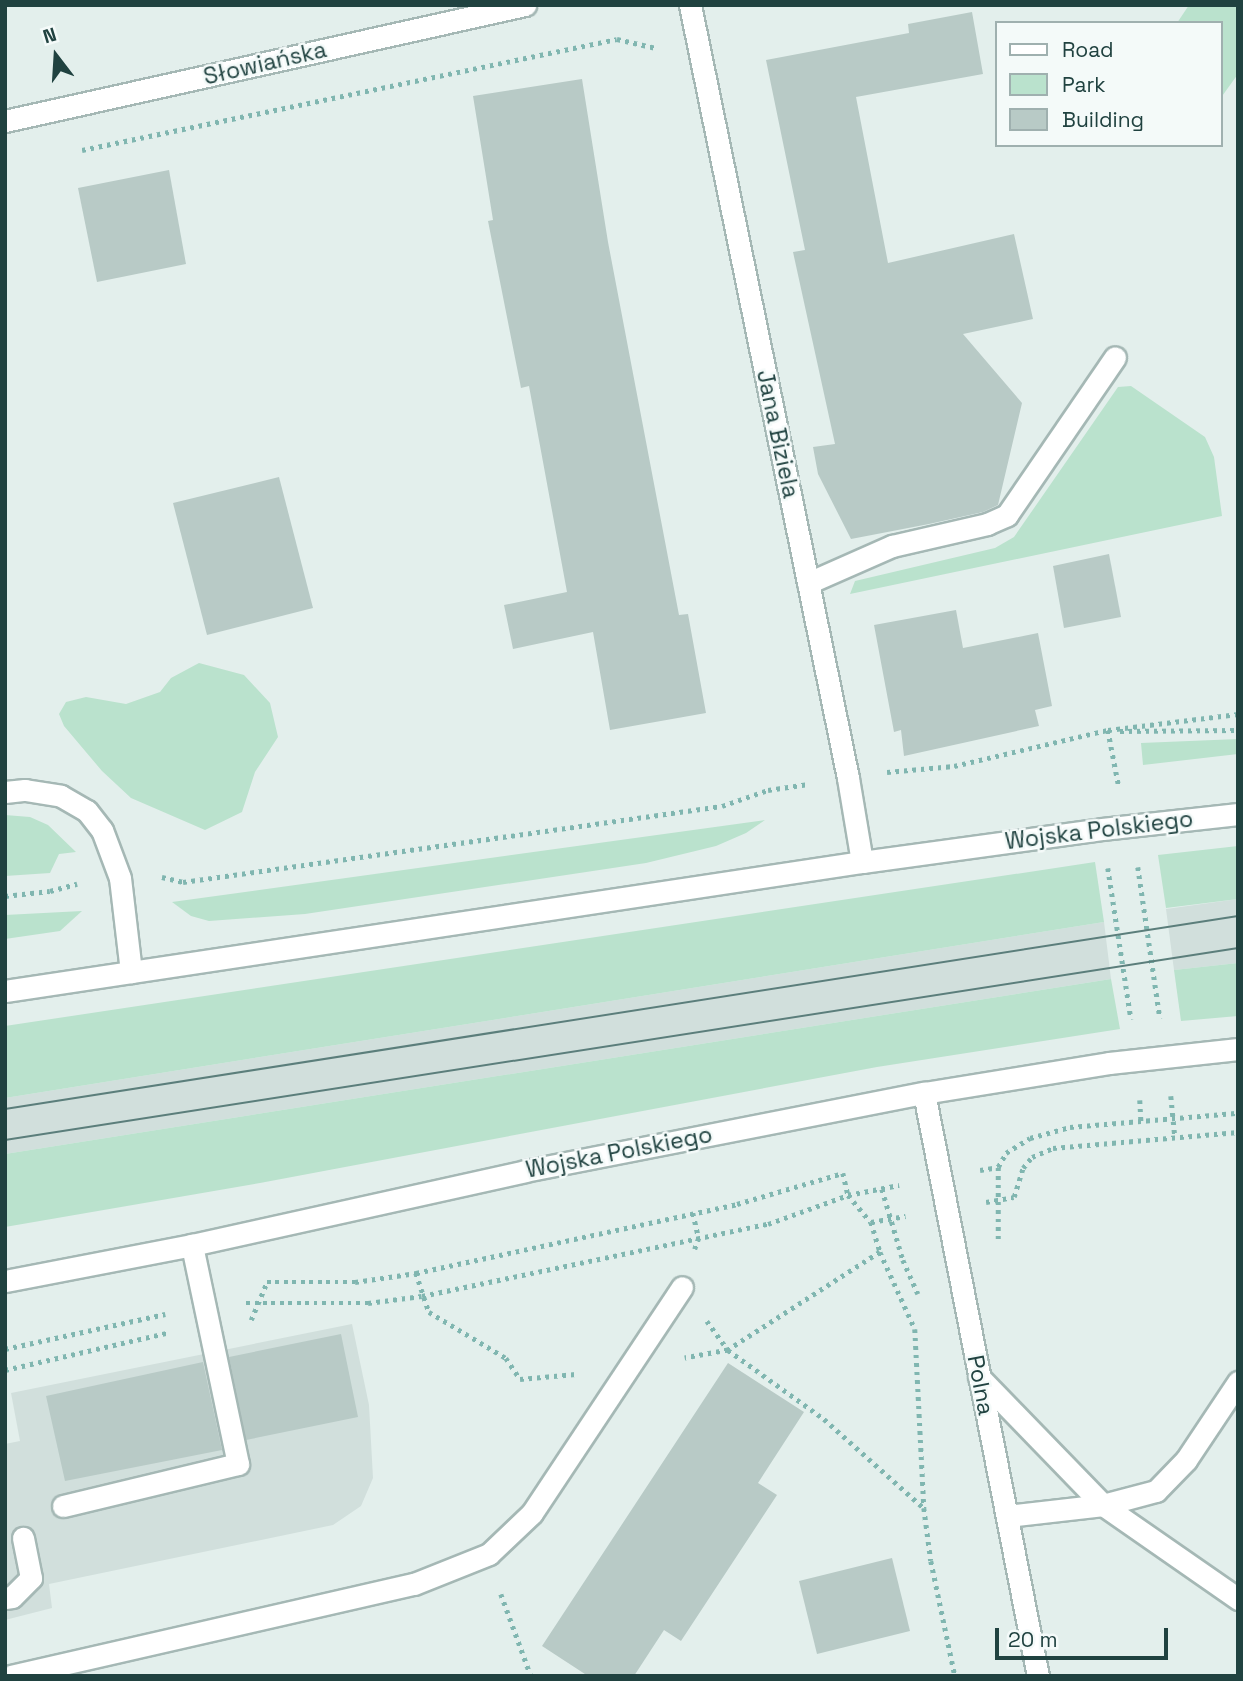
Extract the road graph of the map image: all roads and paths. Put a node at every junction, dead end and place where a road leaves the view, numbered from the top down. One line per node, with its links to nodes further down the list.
1 (525, 5): 4 (street, Słowiańska)
2 (690, 5): 3 (street, Jana Biziela)
3 (697, 41): 5 (path); 7 (street, Jana Biziela)
4 (5, 121)
5 (73, 152)
6 (1115, 357): 7 (street)
7 (808, 583): 18 (street, Jana Biziela)
8 (1238, 714): 9 (path)
9 (1108, 730): 10 (path); 11 (path); 12 (path)
10 (1238, 730)
11 (906, 770)
12 (1114, 771): 16 (path); 17 (path)
13 (785, 788): 19 (path)
14 (5, 792): 22 (street)
15 (1238, 814): 16 (street, Wojska Polskiego)
16 (1132, 825): 17 (street, Wojska Polskiego); 25 (path)
17 (1102, 828): 18 (street, Wojska Polskiego); 26 (path)
18 (862, 862): 22 (street, Wojska Polskiego)
19 (156, 875)
20 (80, 883): 21 (path)
21 (5, 896)
22 (131, 972): 23 (street, Wojska Polskiego)
23 (5, 991)
24 (1238, 1049): 25 (street, Wojska Polskiego)
25 (1166, 1057): 26 (street, Wojska Polskiego); 29 (path)
26 (1137, 1059): 27 (street, Wojska Polskiego); 30 (path)
27 (924, 1093): 33 (street, Polna); 37 (street, Wojska Polskiego)
28 (1238, 1113): 29 (path)
29 (1173, 1118): 30 (path); 32 (path)
30 (1141, 1121): 33 (path)
31 (1238, 1132): 32 (path)
32 (1175, 1137): 35 (path)
33 (940, 1175): 35 (street, Polna); 41 (path)
34 (737, 1204): 41 (path)
35 (948, 1209): 36 (path); 45 (street, Polna)
36 (871, 1222)
37 (192, 1244): 39 (street, Wojska Polskiego); 42 (street)
38 (880, 1252): 50 (path)
39 (5, 1282)
40 (682, 1287): 50 (path); 53 (street)
41 (260, 1302): 42 (path); 42 (path)
42 (209, 1314): 43 (path); 44 (path); 49 (street)
43 (5, 1349)
44 (5, 1370)
45 (979, 1377): 48 (street); 51 (street, Polna)
46 (1238, 1382): 47 (street)
47 (1231, 1408): 48 (street)
48 (1103, 1505): 51 (street); 55 (street)
49 (63, 1506)
50 (924, 1508): 58 (path)
51 (1007, 1516): 59 (street, Polna)
52 (23, 1538): 54 (street)
53 (489, 1555): 56 (street); 57 (path)
54 (5, 1598)
55 (1238, 1599)
56 (11, 1676)
57 (531, 1676)
58 (955, 1676)
59 (1038, 1676)

